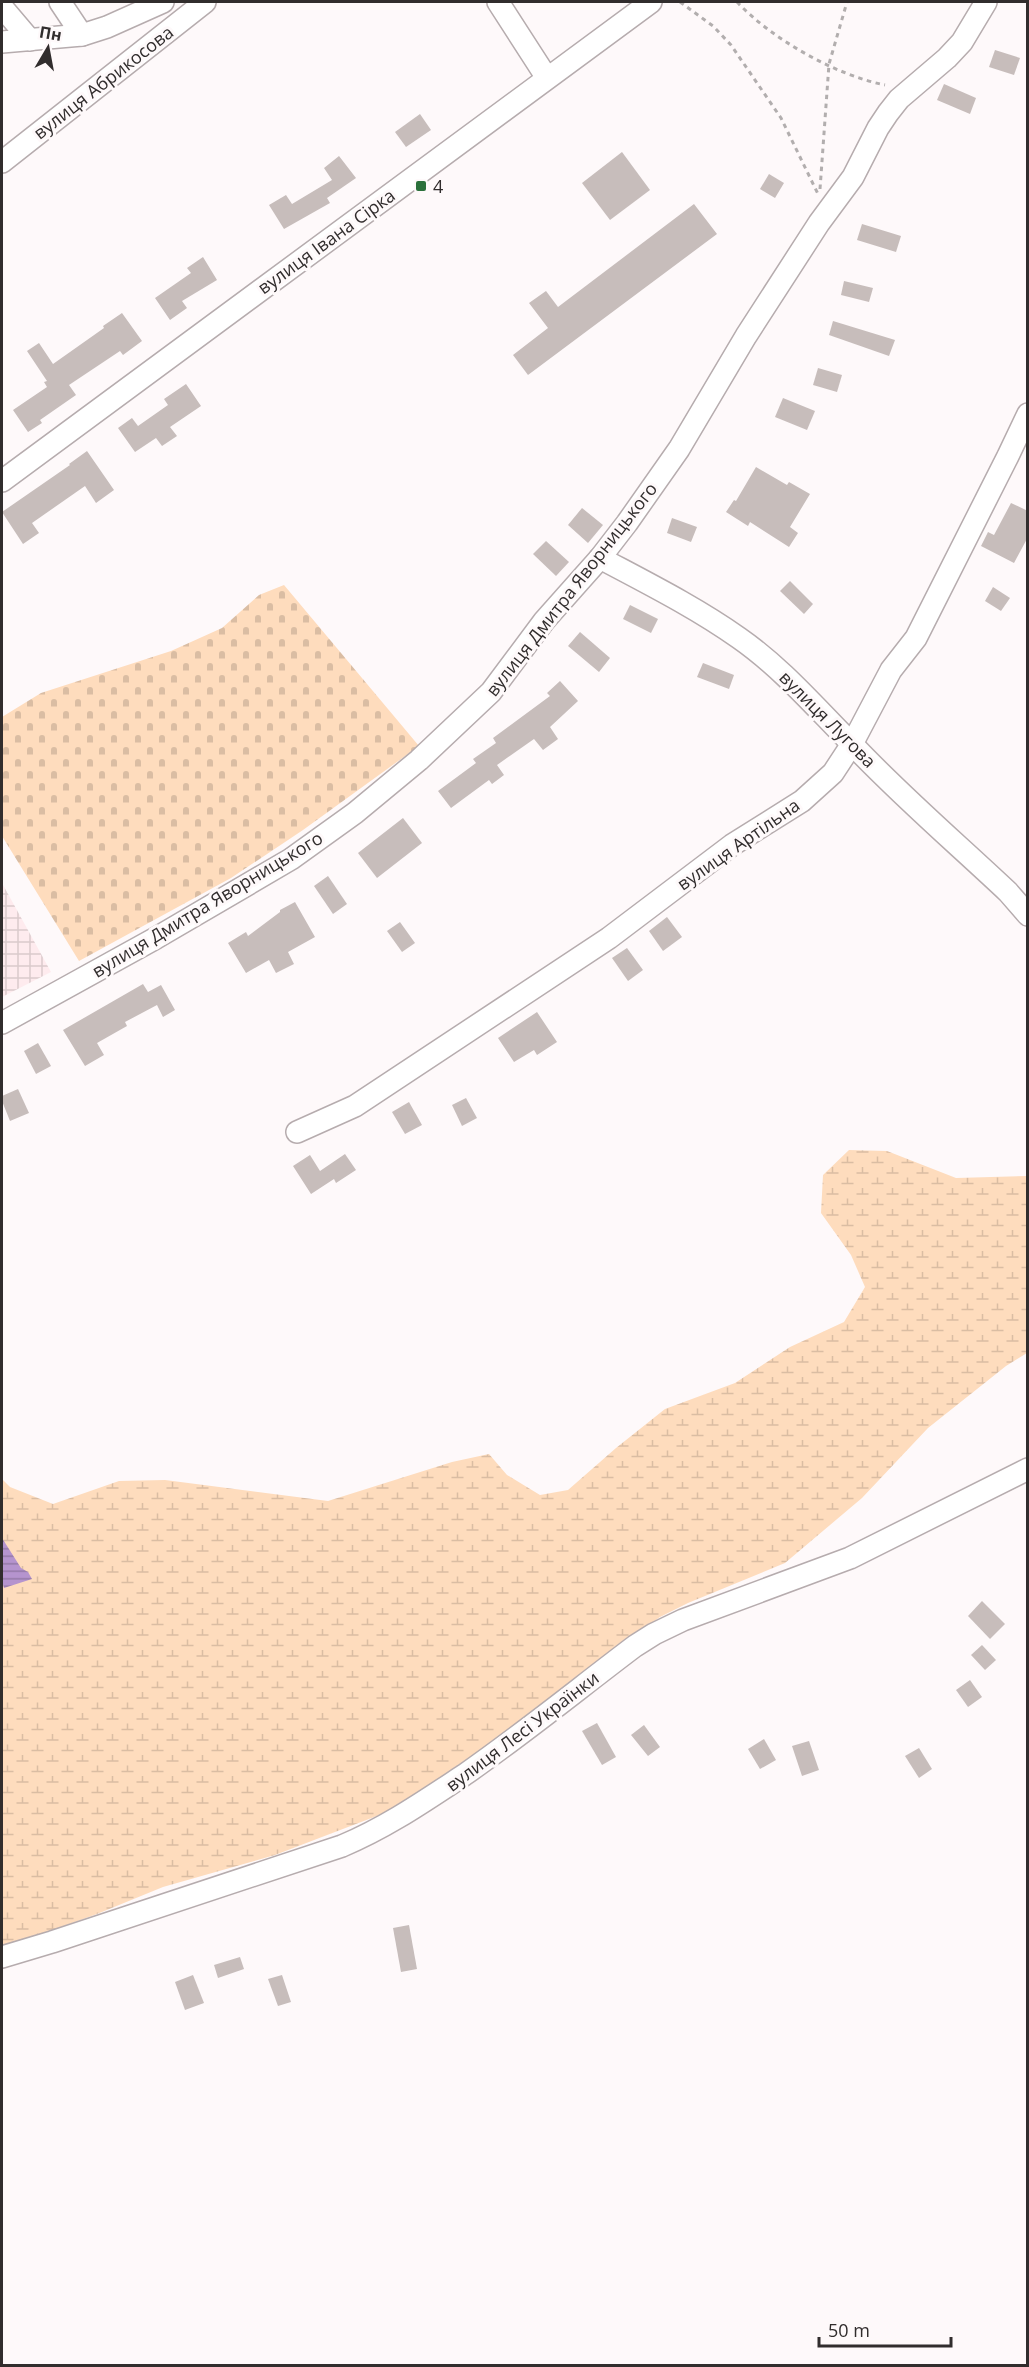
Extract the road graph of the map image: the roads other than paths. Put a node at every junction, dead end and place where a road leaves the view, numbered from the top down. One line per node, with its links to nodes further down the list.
1 (60, 2): 8 (street)
2 (163, 2): 8 (street, вулиця Абрикосова)
3 (205, 2): 11 (street, вулиця Абрикосова)
4 (498, 2): 10 (street)
5 (651, 2): 10 (street, вулиця Івана Сірка)
6 (986, 2): 14 (street, вулиця Дмитра Яворницького)
7 (2, 7): 9 (street)
8 (82, 35): 9 (street, вулиця Абрикосова)
9 (11, 40)
10 (547, 78): 13 (street, вулиця Івана Сірка)
11 (2, 162)
12 (1028, 414): 15 (street, вулиця Артільна)
13 (2, 481)
14 (600, 558): 15 (street, вулиця Лугова); 17 (street, вулиця Дмитра Яворницького)
15 (852, 744): 16 (street, вулиця Лугова); 18 (street, вулиця Артільна)
16 (1028, 915)
17 (2, 1023)
18 (297, 1132)
19 (1028, 1469): 20 (street, вулиця Лесі Українки)
20 (2, 1957)

